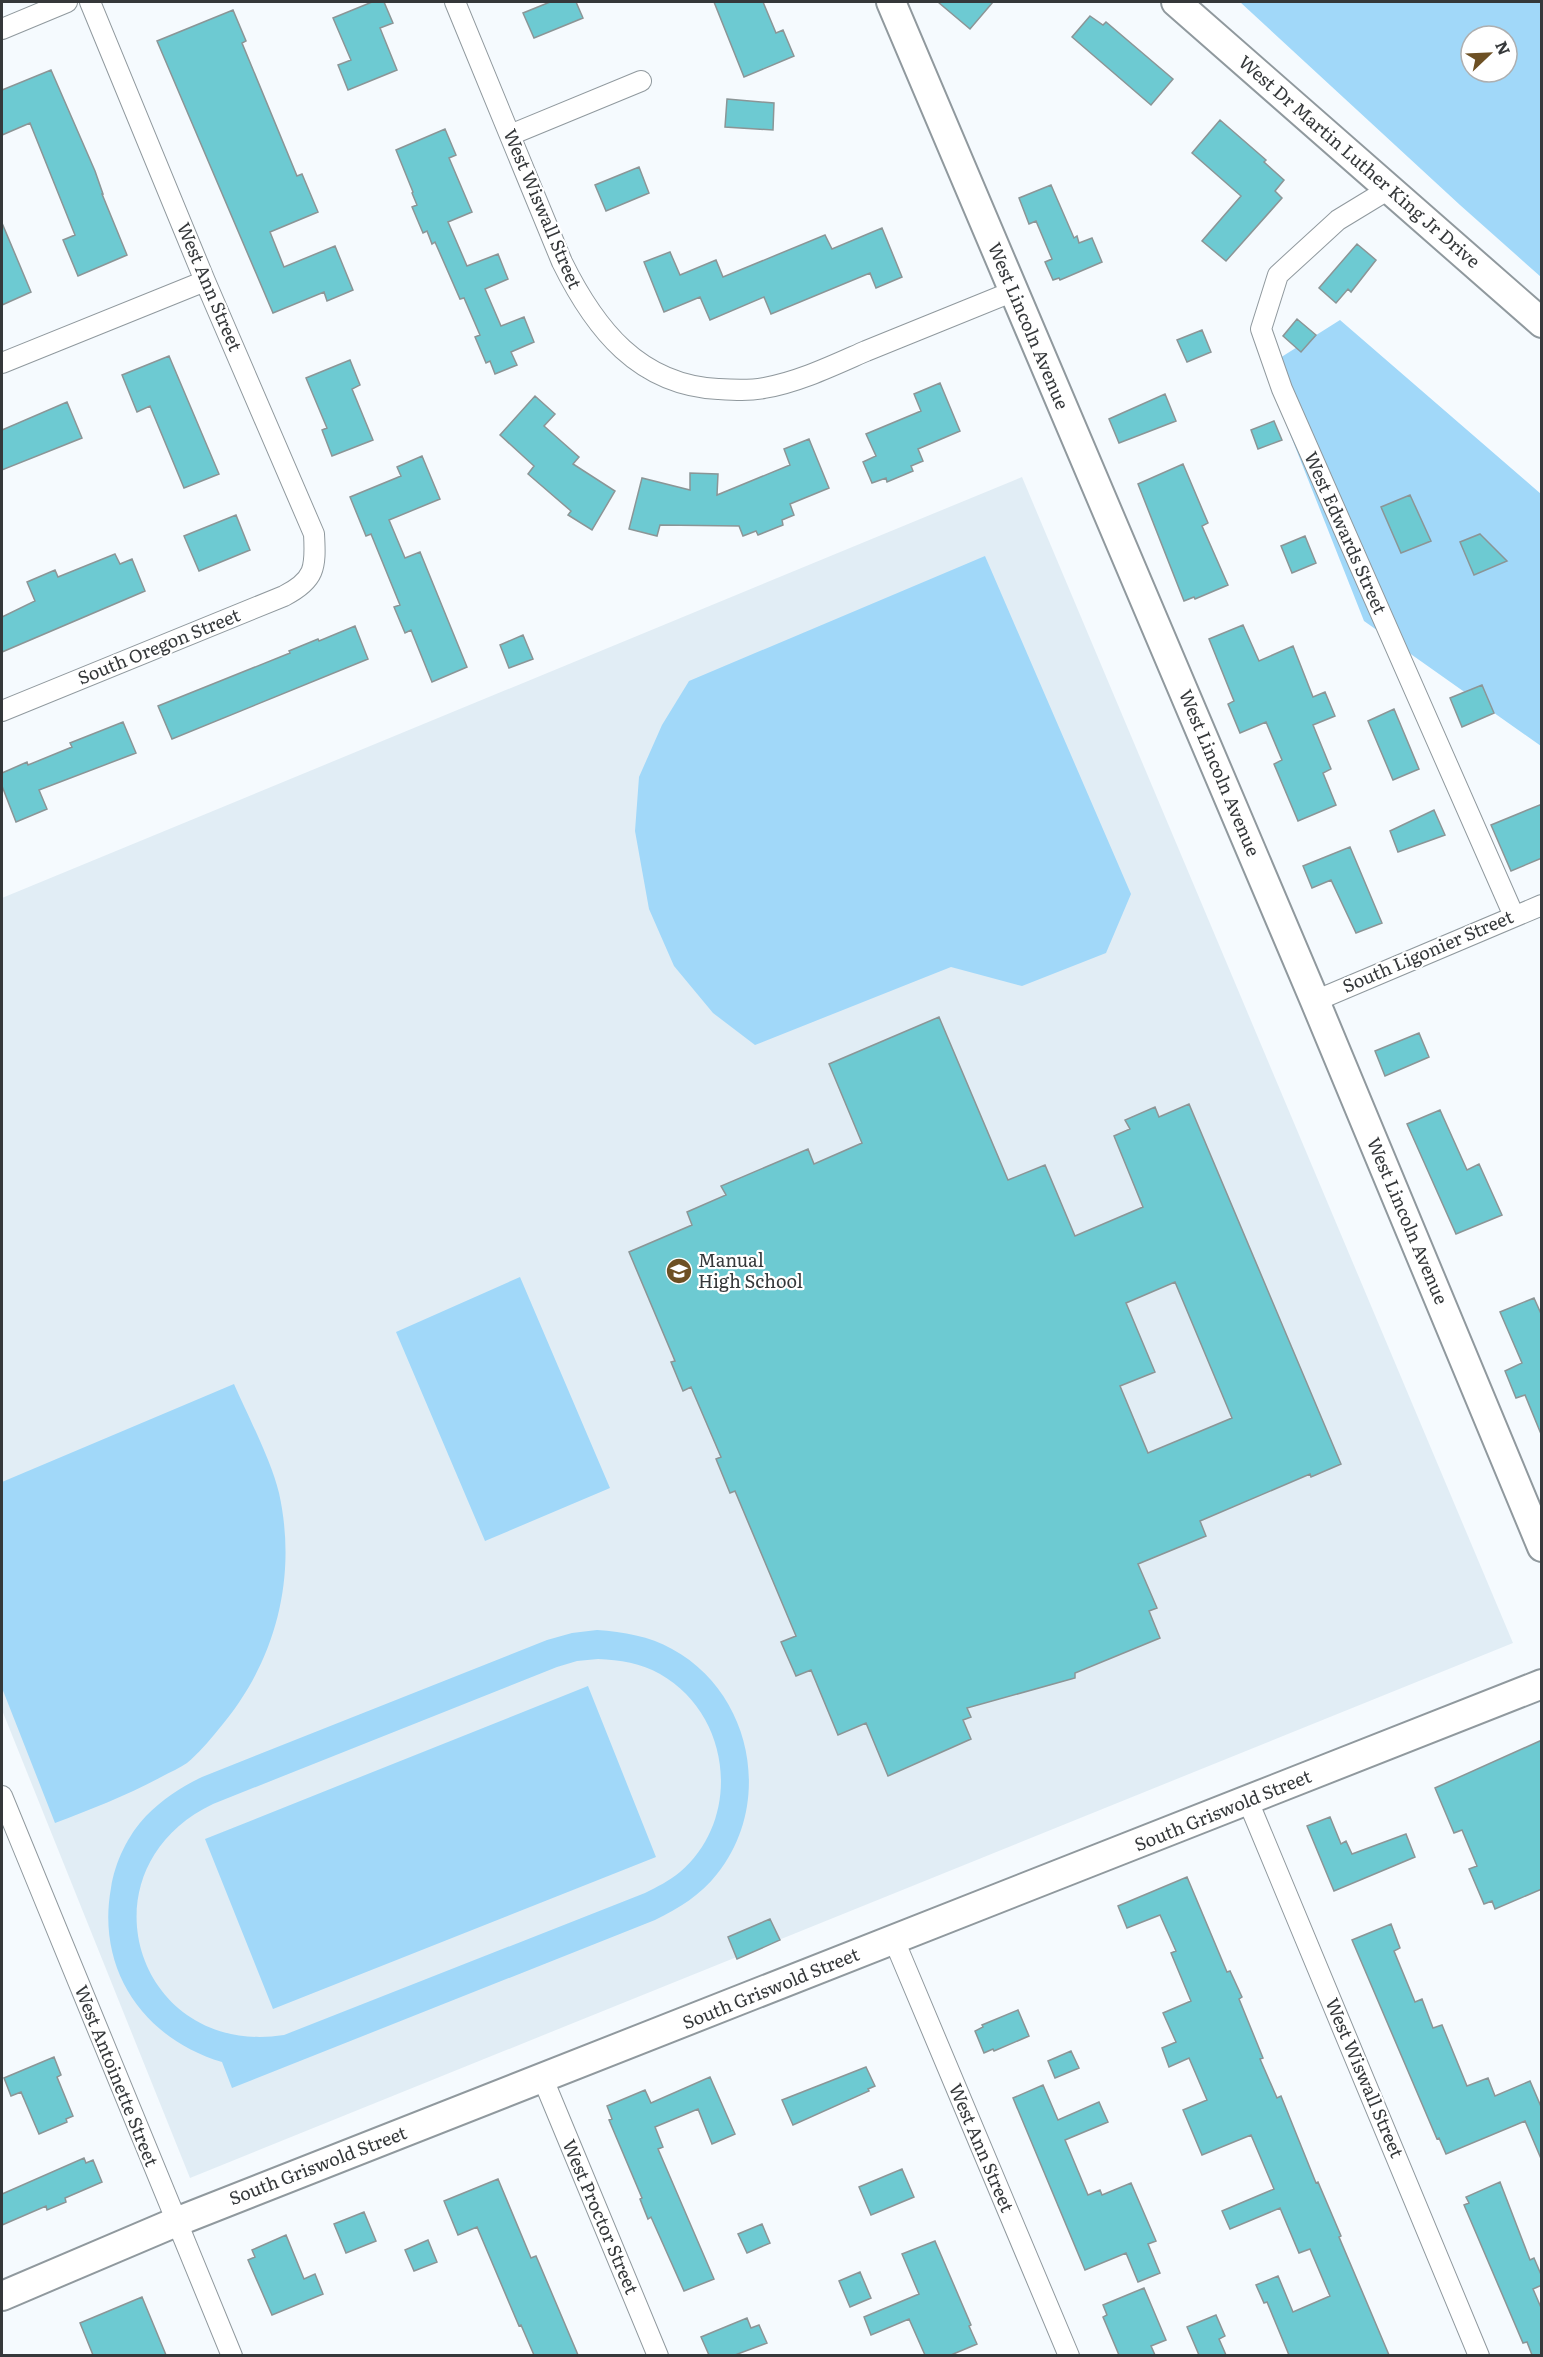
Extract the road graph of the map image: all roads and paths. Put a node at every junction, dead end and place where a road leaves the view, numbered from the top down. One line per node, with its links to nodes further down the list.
1 (67, 2): 6 (street)
2 (90, 2): 10 (street, West Ann Street)
3 (455, 2): 8 (street, West Wiswall Street)
4 (891, 2): 11 (main road, West Lincoln Avenue)
5 (1176, 2): 9 (main road, West Dr Martin Luther King Jr Drive)
6 (2, 29)
7 (641, 81): 8 (street)
8 (510, 135): 11 (street, West Wiswall Street)
9 (1389, 189): 12 (main road, West Dr Martin Luther King Jr Drive); 17 (street, West Edwards Street)
10 (205, 280): 13 (street); 14 (street, West Ann Street)
11 (1014, 291): 18 (main road, West Lincoln Avenue)
12 (1542, 323)
13 (2, 363)
14 (311, 574): 15 (street, South Oregon Street)
15 (2, 711)
16 (1542, 905): 17 (street, South Ligonier Street)
17 (1514, 916): 18 (street, South Ligonier Street)
18 (1315, 1001): 19 (main road, West Lincoln Avenue)
19 (1542, 1546)
20 (1542, 1684): 22 (main road, South Griswold Street)
21 (2, 1796): 25 (street, West Antoinette Street)
22 (1248, 1801): 23 (main road, South Griswold Street); 30 (street, West Wiswall Street)
23 (894, 1940): 24 (main road, South Griswold Street); 29 (street, West Ann Street)
24 (543, 2079): 25 (main road, South Griswold Street); 28 (street, West Proctor Street)
25 (176, 2222): 26 (main road, South Griswold Street); 27 (street, West Antoinette Street)
26 (2, 2296)
27 (232, 2355)
28 (658, 2355)
29 (1069, 2355)
30 (1479, 2355)

